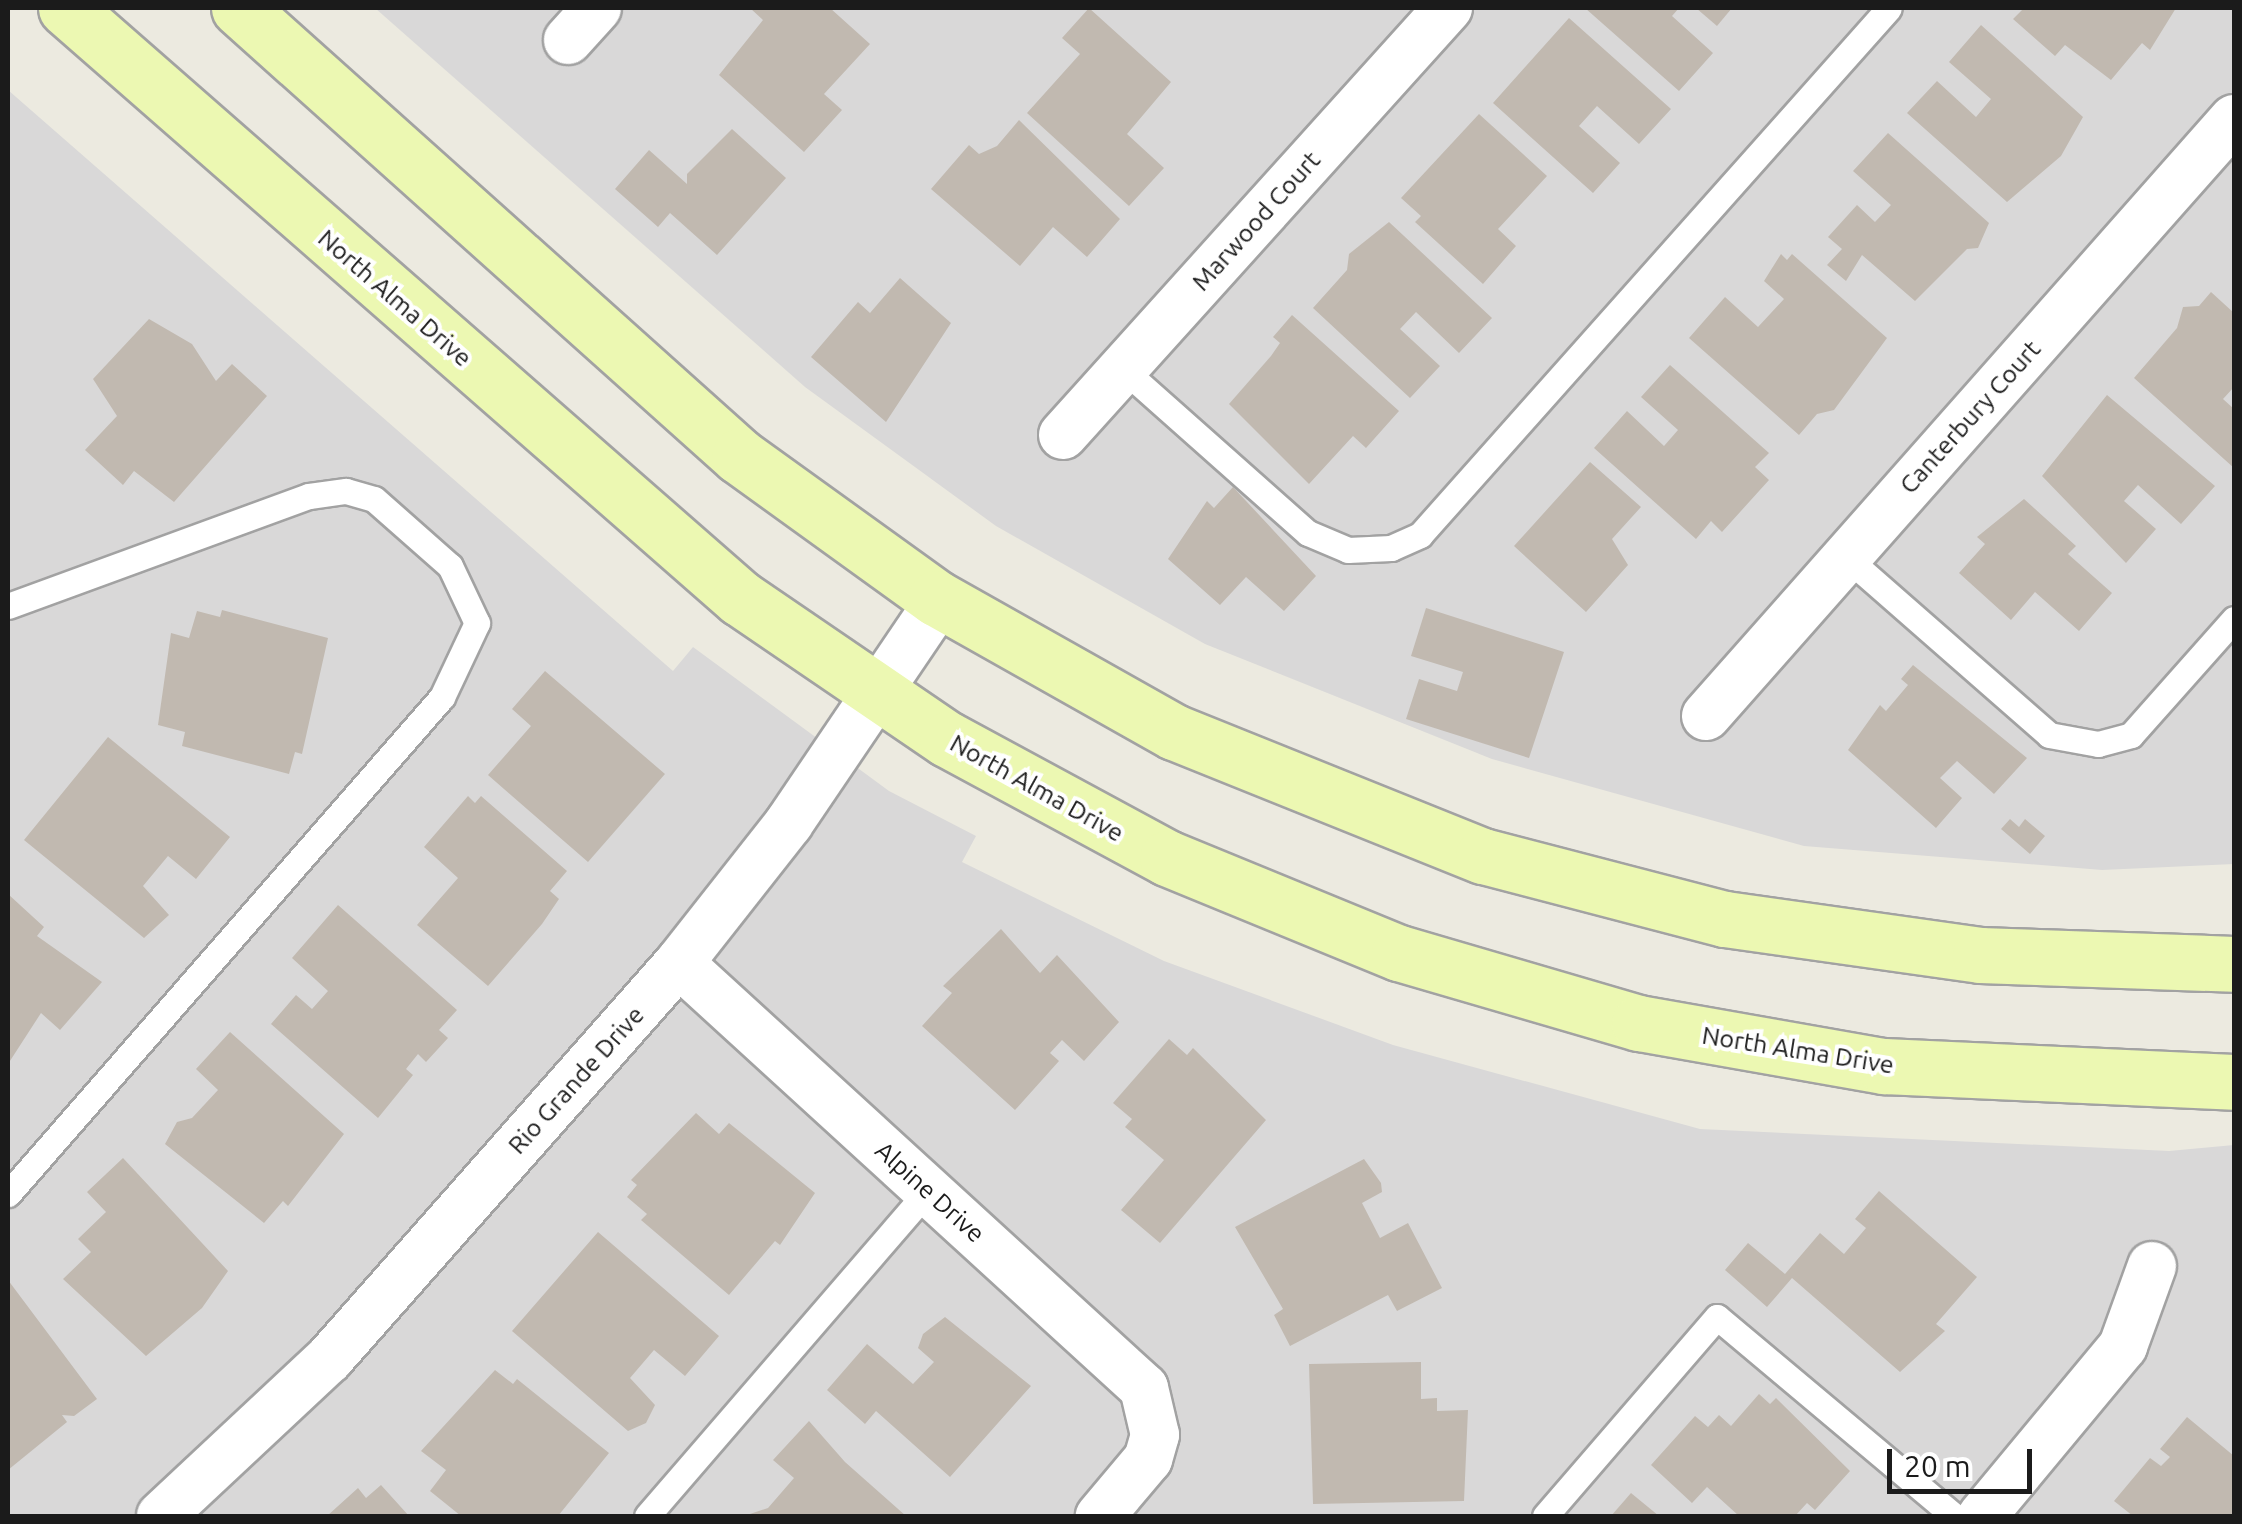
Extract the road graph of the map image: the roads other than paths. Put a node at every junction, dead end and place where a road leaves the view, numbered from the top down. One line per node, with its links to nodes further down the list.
1 (66, 8): 12 (main road, North Alma Drive)
2 (239, 8): 9 (main road)
3 (1448, 8): 6 (street, Marwood Court)
4 (1889, 8): 6 (lane)
5 (2234, 119): 8 (street, Canterbury Court)
6 (1123, 369): 7 (street, Marwood Court)
7 (1063, 435)
8 (1846, 557): 11 (lane); 13 (street, Canterbury Court)
9 (940, 600): 12 (street, Rio Grande Drive); 15 (main road)
10 (8, 606): 18 (lane)
11 (2234, 618)
12 (875, 693): 14 (street, Rio Grande Drive); 16 (main road, North Alma Drive)
13 (1706, 716)
14 (679, 964): 17 (street, Alpine Drive); 20 (street, Rio Grande Drive)
15 (2234, 964)
16 (2234, 1082)
17 (928, 1191): 21 (lane); 22 (street, Alpine Drive)
18 (8, 1194)
19 (2152, 1266): 25 (street)
20 (161, 1516)
21 (647, 1516)
22 (1100, 1516)
23 (1545, 1516): 24 (lane)
24 (1954, 1516)
25 (1982, 1516)

